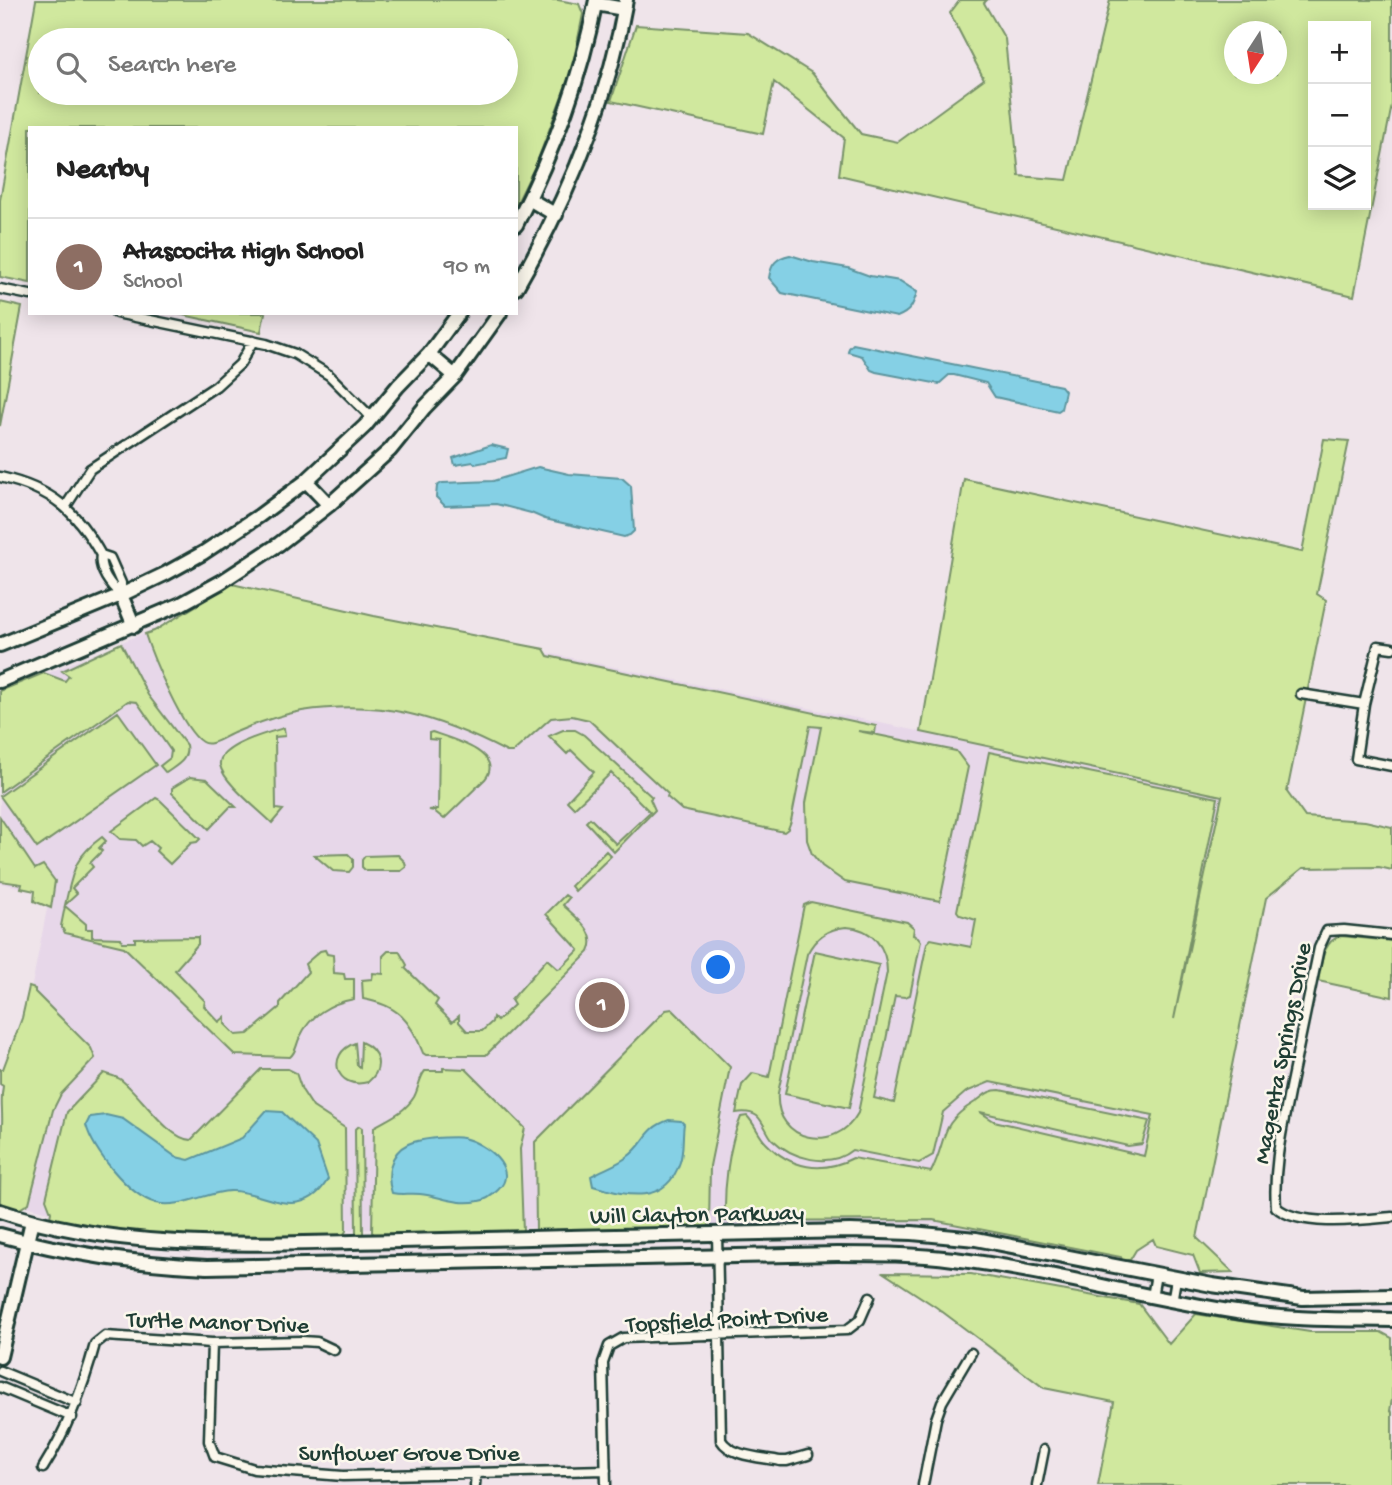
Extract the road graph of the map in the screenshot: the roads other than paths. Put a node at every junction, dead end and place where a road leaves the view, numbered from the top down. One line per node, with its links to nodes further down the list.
1 (596, 2): 2 (main road); 3 (main road)
2 (625, 5): 4 (main road)
3 (529, 199): 4 (main road); 5 (main road)
4 (556, 215): 6 (main road)
5 (518, 221)
6 (518, 284)
7 (0, 289): 8 (street)
8 (28, 295)
9 (126, 315): 12 (street)
10 (458, 315): 13 (main road)
11 (499, 315): 14 (main road)
12 (253, 341): 15 (street); 19 (street)
13 (429, 354): 14 (main road); 15 (main road)
14 (455, 376): 18 (main road)
15 (372, 418): 17 (main road)
16 (0, 477): 19 (street)
17 (306, 481): 18 (main road); 20 (main road)
18 (329, 505): 21 (main road)
19 (65, 506): 20 (street)
20 (121, 595): 21 (main road); 22 (main road)
21 (134, 626): 24 (main road)
22 (0, 645)
23 (1392, 648): 26 (street)
24 (0, 681)
25 (1301, 694): 26 (street)
26 (1364, 704): 27 (street)
27 (1392, 766)
28 (1392, 935): 30 (street, Magenta Springs Drive)
29 (0, 1211): 31 (main road, Will Clayton Parkway)
30 (1392, 1217)
31 (32, 1221): 34 (main road, Will Clayton Parkway); 35 (main road)
32 (717, 1233): 34 (main road, Will Clayton Parkway); 36 (street); 38 (main road, Will Clayton Parkway)
33 (0, 1235): 35 (main road, Will Clayton Parkway)
34 (531, 1238): 37 (main road)
35 (27, 1243): 37 (main road, Will Clayton Parkway); 51 (main road)
36 (716, 1256): 37 (main road, Will Clayton Parkway); 42 (main road, Will Clayton Parkway); 47 (street)
37 (532, 1259)
38 (1156, 1274): 39 (main road, Will Clayton Parkway); 42 (street)
39 (1176, 1279): 43 (main road, Will Clayton Parkway); 44 (street)
40 (1392, 1296): 43 (main road, Will Clayton Parkway)
41 (870, 1297): 47 (street, Topsfield Point Drive)
42 (1152, 1297): 44 (main road, Will Clayton Parkway)
43 (1303, 1298): 45 (main road)
44 (1172, 1301): 45 (main road, Will Clayton Parkway)
45 (1303, 1319): 46 (main road, Will Clayton Parkway)
46 (1392, 1320)
47 (718, 1336): 57 (street); 59 (street, Topsfield Point Drive)
48 (212, 1343): 49 (street, Turtle Manor Drive); 54 (street, Turtle Manor Drive); 60 (street, Sunflower Grove Drive)
49 (334, 1350)
50 (971, 1353): 63 (street)
51 (0, 1357)
52 (0, 1371): 54 (street)
53 (0, 1387): 55 (street)
54 (77, 1403): 55 (street)
55 (72, 1417): 58 (street)
56 (1044, 1450): 64 (street)
57 (808, 1455)
58 (43, 1468)
59 (606, 1470): 60 (street, Sunflower Grove Drive); 62 (street)
60 (476, 1472): 61 (street)
61 (475, 1485)
62 (606, 1485)
63 (923, 1485)
64 (1037, 1485)

